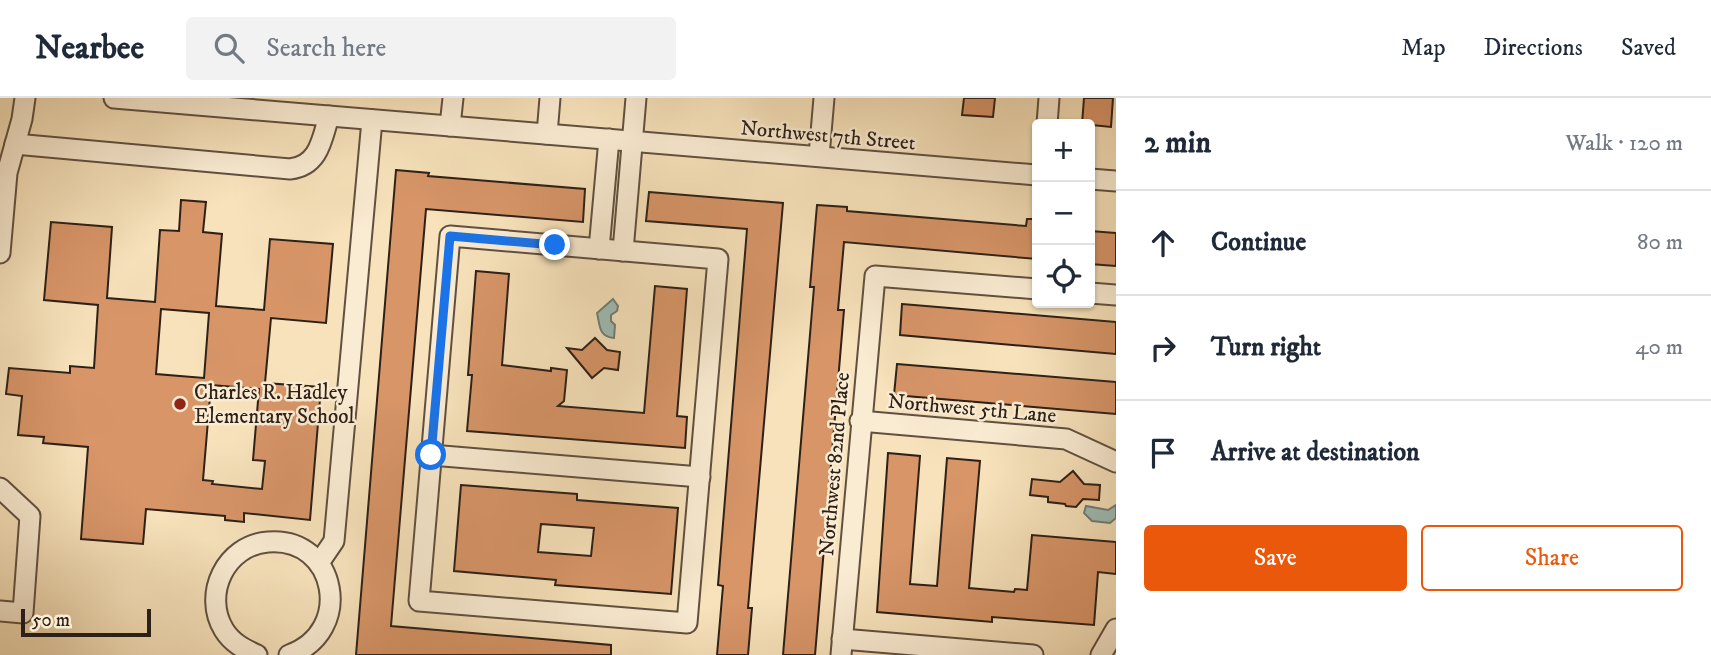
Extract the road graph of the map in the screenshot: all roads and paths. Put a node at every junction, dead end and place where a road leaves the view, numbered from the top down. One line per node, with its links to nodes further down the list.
1 (24, 98): 17 (street)
2 (114, 98): 8 (street, Northwest 7th Street)
3 (453, 98): 13 (street)
4 (550, 98): 14 (street)
5 (636, 98): 16 (street)
6 (824, 98): 18 (street)
7 (1049, 98): 11 (street)
8 (164, 100): 9 (street, Northwest 7th Street)
9 (306, 106): 10 (street, Northwest 7th Street)
10 (329, 116): 12 (street, Northwest 7th Street); 17 (street)
11 (1047, 119)
12 (372, 120): 13 (street, Northwest 7th Street); 33 (street)
13 (450, 126): 14 (street, Northwest 7th Street)
14 (547, 134): 15 (street, Northwest 7th Street)
15 (609, 139): 16 (street, Northwest 7th Street); 22 (street)
16 (633, 141): 18 (street, Northwest 7th Street); 23 (street)
17 (15, 144): 24 (street)
18 (820, 156): 19 (street, Northwest 7th Street)
19 (1032, 175)
20 (1095, 179): 21 (street)
21 (1116, 181)
22 (599, 249): 23 (street); 29 (street)
23 (623, 251): 31 (street)
24 (0, 253)
25 (1032, 289): 28 (street, Northwest 82nd Place)
26 (1095, 293): 27 (street)
27 (1116, 295)
28 (860, 421): 30 (street, Northwest 5th Lane); 37 (street, Northwest 82nd Place)
29 (431, 455): 31 (street); 31 (street)
30 (1116, 462)
31 (700, 477)
32 (0, 488): 34 (street)
33 (319, 563): 36 (street); 38 (street)
34 (0, 611)
35 (1116, 629): 42 (street)
36 (322, 632): 39 (street); 40 (street)
37 (841, 647): 41 (street)
38 (257, 655)
39 (289, 655)
40 (324, 655)
41 (1033, 655)
42 (1101, 655)

